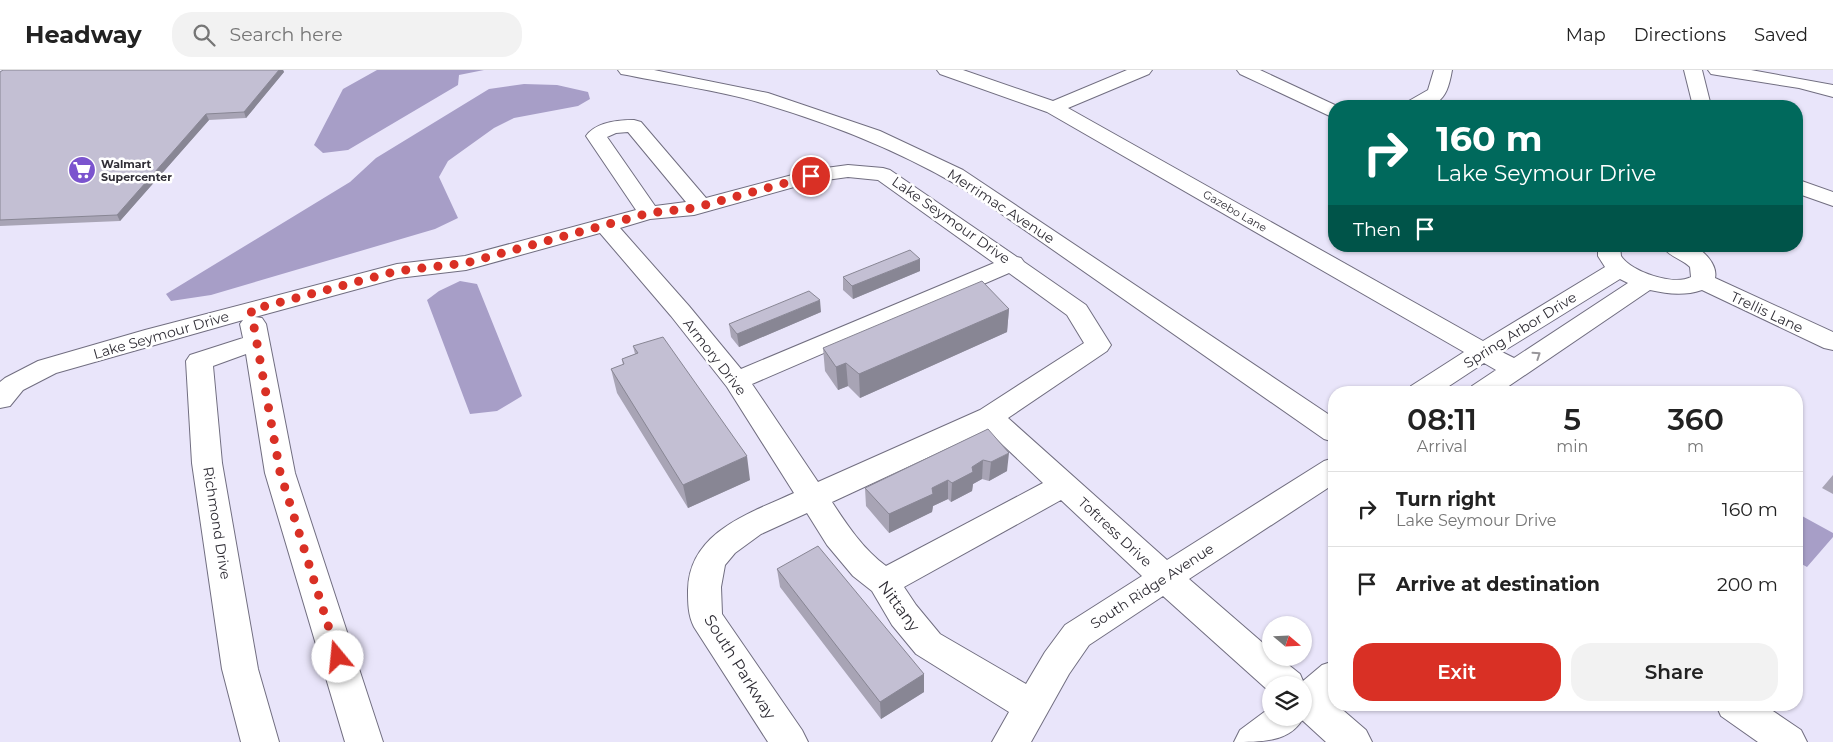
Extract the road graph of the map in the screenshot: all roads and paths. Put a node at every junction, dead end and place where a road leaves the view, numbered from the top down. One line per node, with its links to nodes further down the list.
1 (627, 70): 8 (street, Merrimac Avenue)
2 (946, 70): 12 (street, Gazebo Lane)
3 (1144, 70): 12 (street)
4 (1246, 70): 13 (street)
5 (1443, 70): 10 (street)
6 (1693, 70): 11 (street)
7 (1717, 70): 9 (street)
8 (652, 72): 35 (street, Merrimac Avenue)
9 (1833, 91)
10 (1430, 100)
11 (1700, 100)
12 (1054, 108): 28 (street, Gazebo Lane)
13 (1328, 109)
14 (1803, 188): 15 (street)
15 (1833, 200)
16 (701, 206): 17 (street, Lake Seymour Drive); 17 (street); 21 (street, Lake Seymour Drive)
17 (649, 213): 18 (street, Lake Seymour Drive)
18 (605, 225): 25 (street, Lake Seymour Drive); 30 (street, Armory Drive)
19 (1608, 252): 22 (street)
20 (1685, 252): 24 (street)
21 (1013, 263): 30 (street); 34 (street, Lake Seymour Drive)
22 (1620, 268): 23 (street); 28 (street, Spring Arbor Drive)
23 (1646, 282): 24 (street); 29 (street, Spring Arbor Drive, one-way to 23)
24 (1702, 282): 27 (street, Trellis Lane)
25 (251, 310): 26 (street); 33 (street, Lake Seymour Drive)
26 (256, 342): 48 (street, Richmond Drive); 49 (street)
27 (1833, 342)
28 (1482, 352): 29 (street, Gazebo Lane); 31 (street, Spring Arbor Drive)
29 (1515, 370): 32 (street, Spring Arbor Drive)
30 (736, 381): 38 (street, Armory Drive)
31 (1430, 386)
32 (1491, 386)
33 (0, 399)
34 (990, 416): 37 (street, Toftress Drive); 38 (street, Lake Seymour Drive)
35 (1328, 428)
36 (1328, 473): 39 (street, South Ridge Avenue)
37 (1064, 485): 39 (street, Toftress Drive); 40 (street)
38 (813, 499): 40 (street, Nittany); 50 (street, South Parkway)
39 (1164, 577): 41 (street, Toftress Drive); 44 (street, South Ridge Avenue)
40 (884, 582): 44 (street, Nittany)
41 (1270, 676)
42 (1328, 680): 43 (street)
43 (1312, 691)
44 (1031, 706): 51 (street, South Ridge Avenue)
45 (1743, 711): 54 (street)
46 (1312, 712): 53 (street, Toftress Drive)
47 (1271, 726): 52 (street)
48 (260, 742)
49 (364, 742)
50 (788, 742)
51 (1011, 742)
52 (1254, 742)
53 (1352, 742)
54 (1788, 742)

